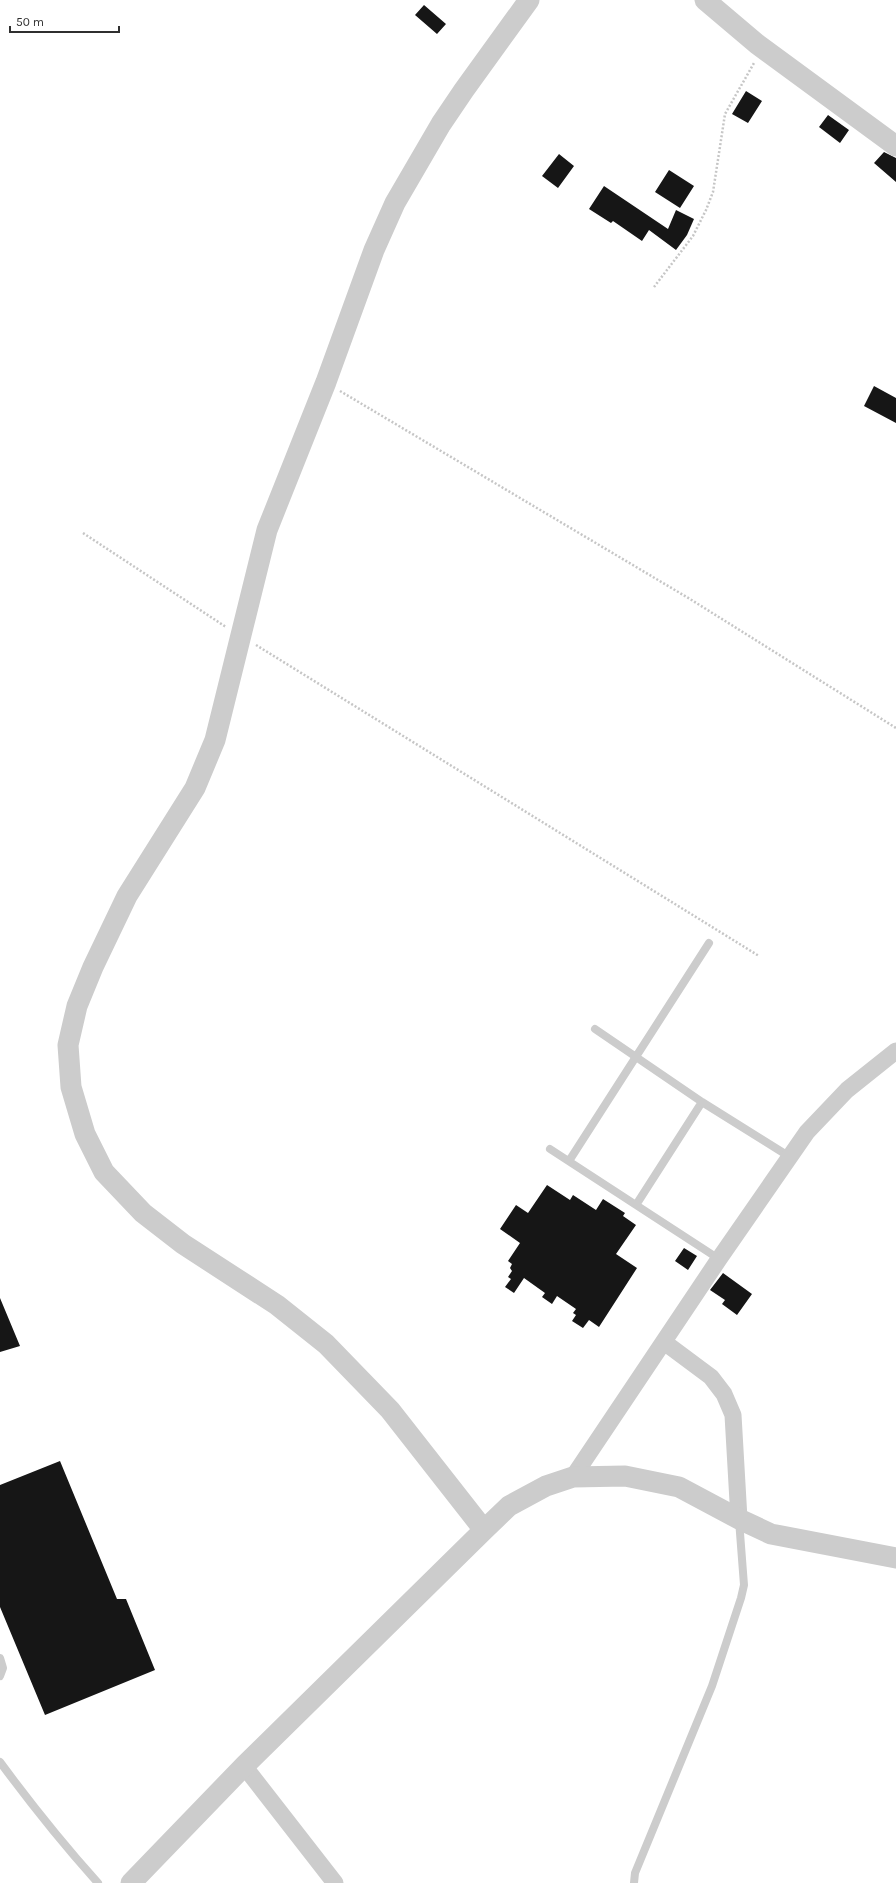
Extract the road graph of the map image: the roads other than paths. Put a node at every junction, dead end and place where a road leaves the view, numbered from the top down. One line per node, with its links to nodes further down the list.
1 (529, 0): 17 (street)
2 (705, 0): 3 (street)
3 (896, 146)
4 (709, 943): 7 (lane)
5 (595, 1029): 7 (lane)
6 (896, 1050): 10 (street)
7 (636, 1057): 8 (lane); 11 (lane)
8 (702, 1102): 10 (lane); 12 (lane)
9 (550, 1149): 11 (lane)
10 (790, 1157): 13 (street)
11 (569, 1161): 12 (lane)
12 (636, 1205): 13 (lane)
13 (719, 1259): 14 (street)
14 (664, 1342): 15 (street); 16 (street)
15 (573, 1477): 16 (street); 17 (street)
16 (739, 1519): 18 (street); 26 (lane)
17 (484, 1530): 22 (street)
18 (896, 1558)
19 (0, 1658): 20 (lane)
20 (0, 1676)
21 (0, 1762): 23 (lane)
22 (244, 1766): 24 (street); 25 (street)
23 (98, 1883)
24 (131, 1883)
25 (335, 1883)
26 (634, 1883)

